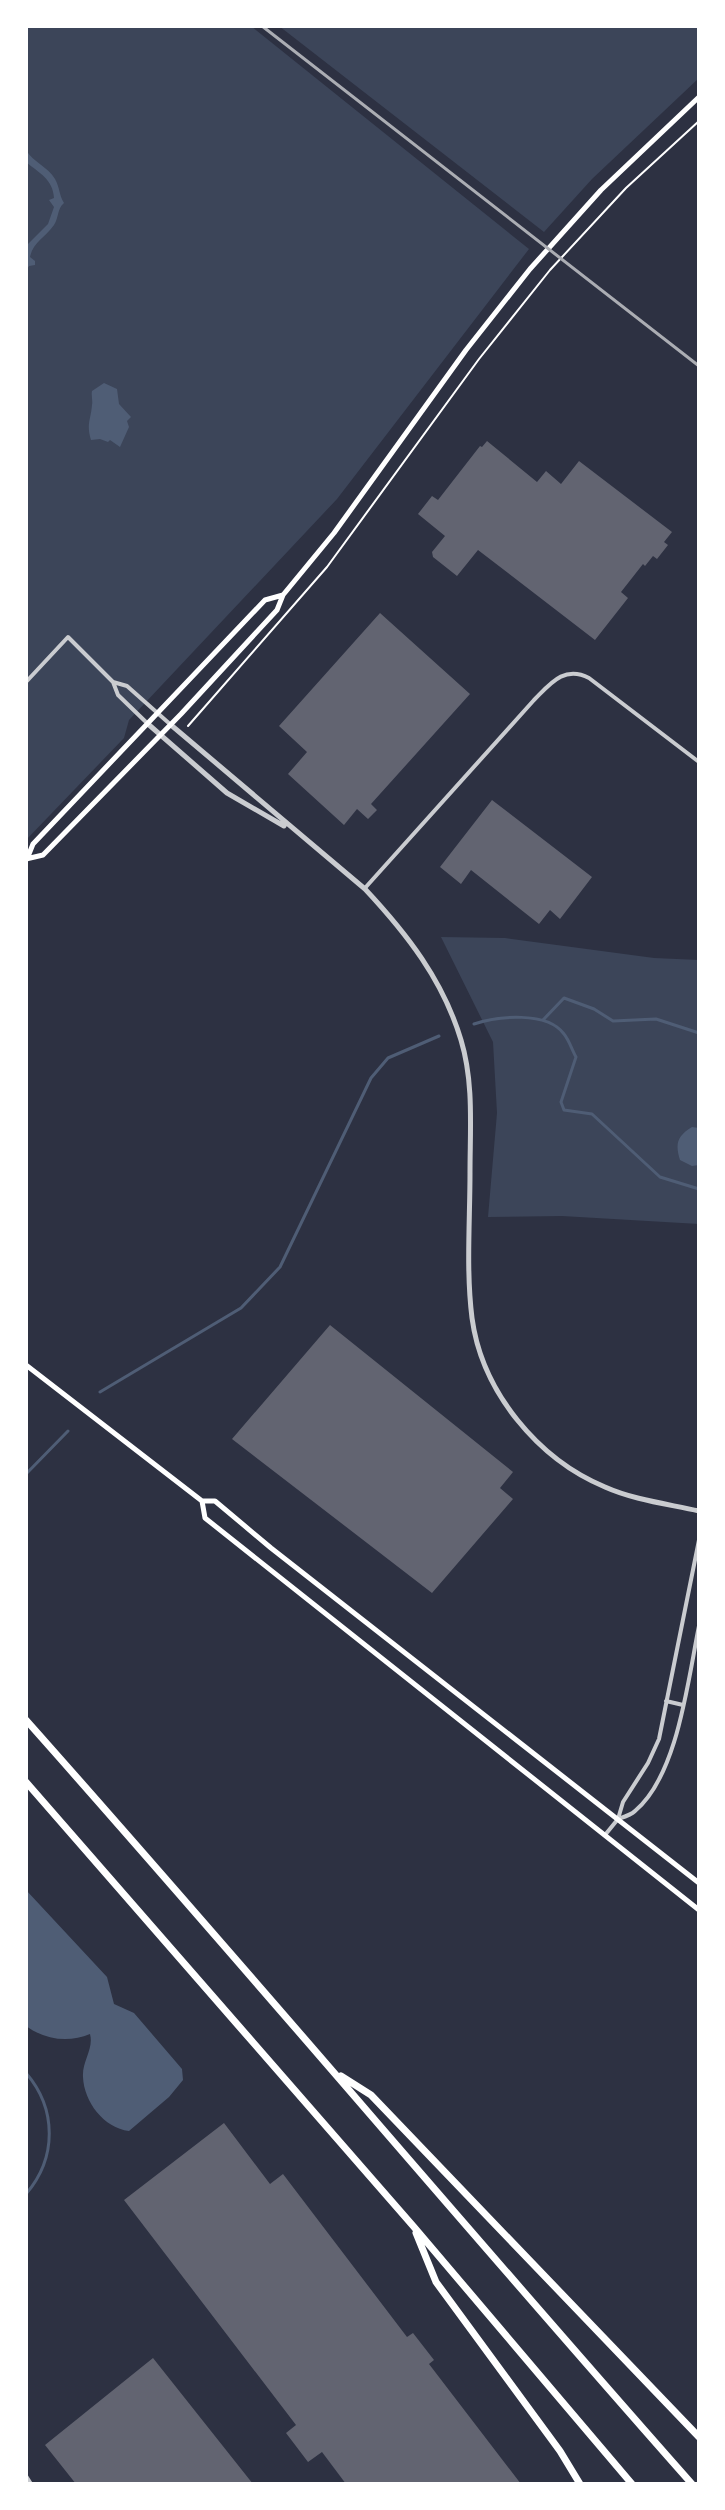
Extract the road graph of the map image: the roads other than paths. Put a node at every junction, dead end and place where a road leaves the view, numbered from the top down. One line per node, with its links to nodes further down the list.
1 (699, 97): 2 (main road)
2 (283, 595): 5 (main road); 7 (main road)
3 (26, 682): 4 (street)
4 (113, 682): 5 (street); 6 (street)
5 (158, 714): 6 (main road); 7 (street)
6 (148, 724): 8 (street); 11 (main road)
7 (171, 725): 8 (main road); 10 (street)
8 (160, 736): 10 (street); 11 (main road)
9 (699, 762): 12 (street)
10 (295, 832): 12 (street)
11 (26, 859)
12 (365, 889): 15 (street)
13 (26, 1365): 14 (main road)
14 (202, 1501): 22 (main road); 23 (main road)
15 (699, 1511)
16 (699, 1540): 18 (street)
17 (699, 1626): 19 (street)
18 (666, 1701): 19 (street); 22 (street)
19 (683, 1705): 22 (street)
20 (26, 1720): 26 (highway)
21 (26, 1782): 27 (highway)
22 (618, 1819): 23 (street); 24 (main road)
23 (605, 1835): 25 (main road)
24 (699, 1883)
25 (699, 1910)
26 (333, 2071): 28 (highway); 33 (highway)
27 (414, 2227): 31 (highway); 32 (highway)
28 (699, 2437)
29 (26, 2476): 30 (street)
30 (31, 2484)
31 (580, 2484)
32 (632, 2484)
33 (692, 2484)

